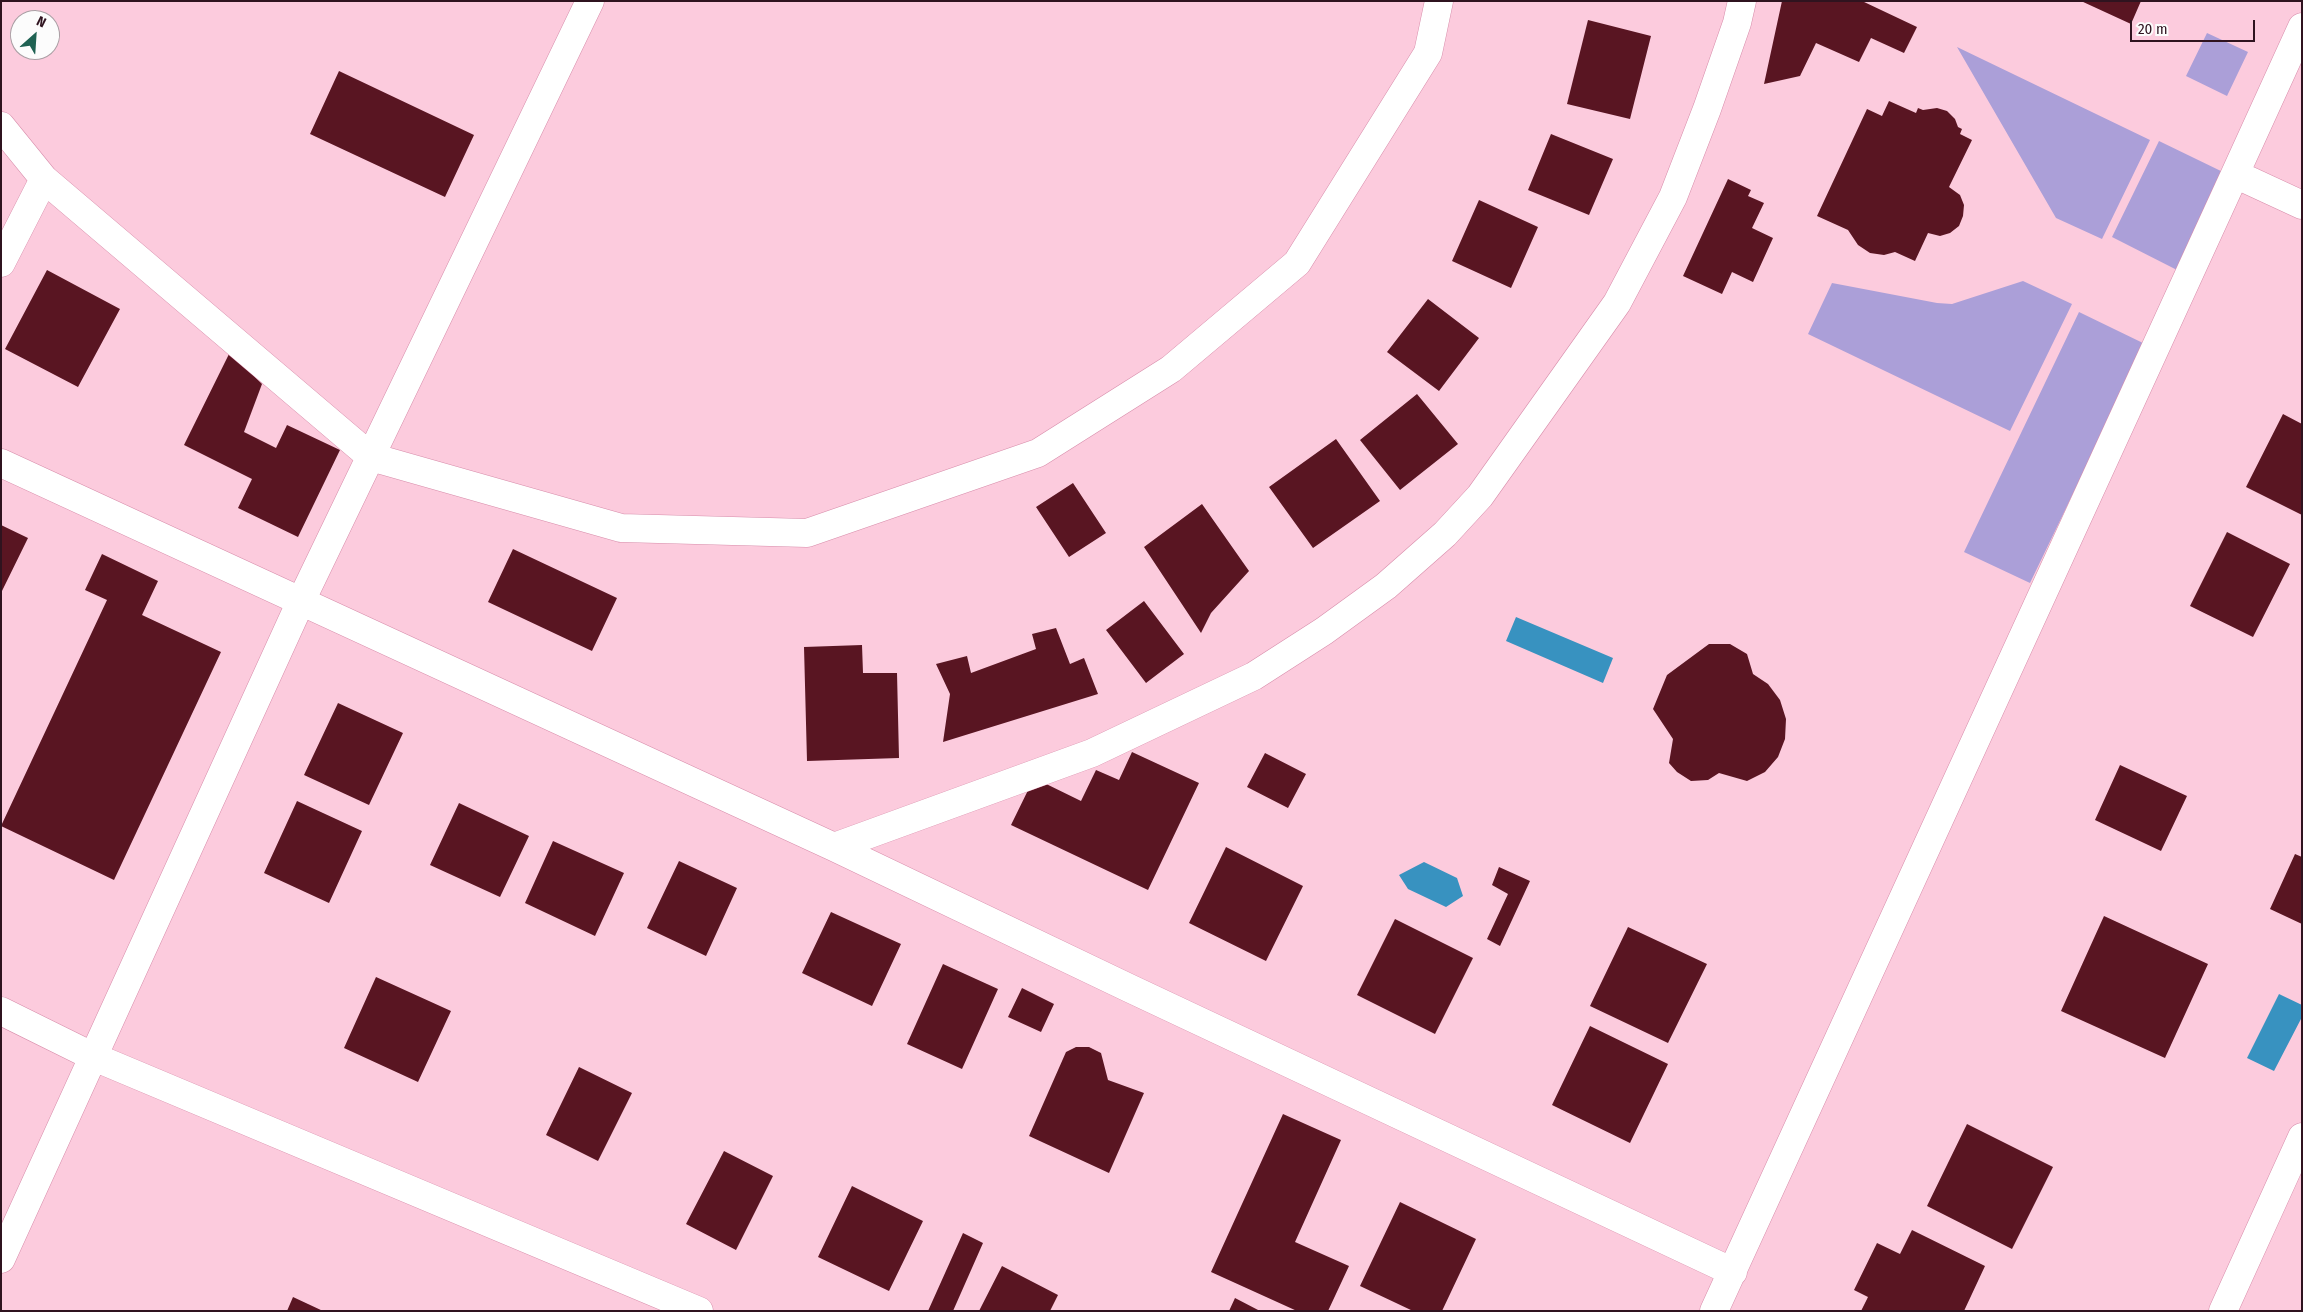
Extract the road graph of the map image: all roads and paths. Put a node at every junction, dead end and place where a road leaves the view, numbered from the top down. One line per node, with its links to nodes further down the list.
1 (590, 1): 10 (street)
2 (1439, 1): 10 (street)
3 (1742, 1): 13 (street)
4 (2302, 27): 6 (street)
5 (1, 126): 7 (street)
6 (2235, 174): 8 (street); 18 (street)
7 (44, 179): 9 (street); 10 (street)
8 (2302, 205)
9 (1, 263)
10 (370, 457): 12 (street)
11 (1, 463): 12 (street)
12 (301, 601): 13 (street); 15 (street)
13 (834, 846): 18 (street)
14 (1, 1011): 15 (street)
15 (94, 1057): 17 (street); 19 (street)
16 (2302, 1137): 21 (street)
17 (1, 1260)
18 (1733, 1272): 20 (street)
19 (699, 1311)
20 (1714, 1311)
21 (2223, 1311)

